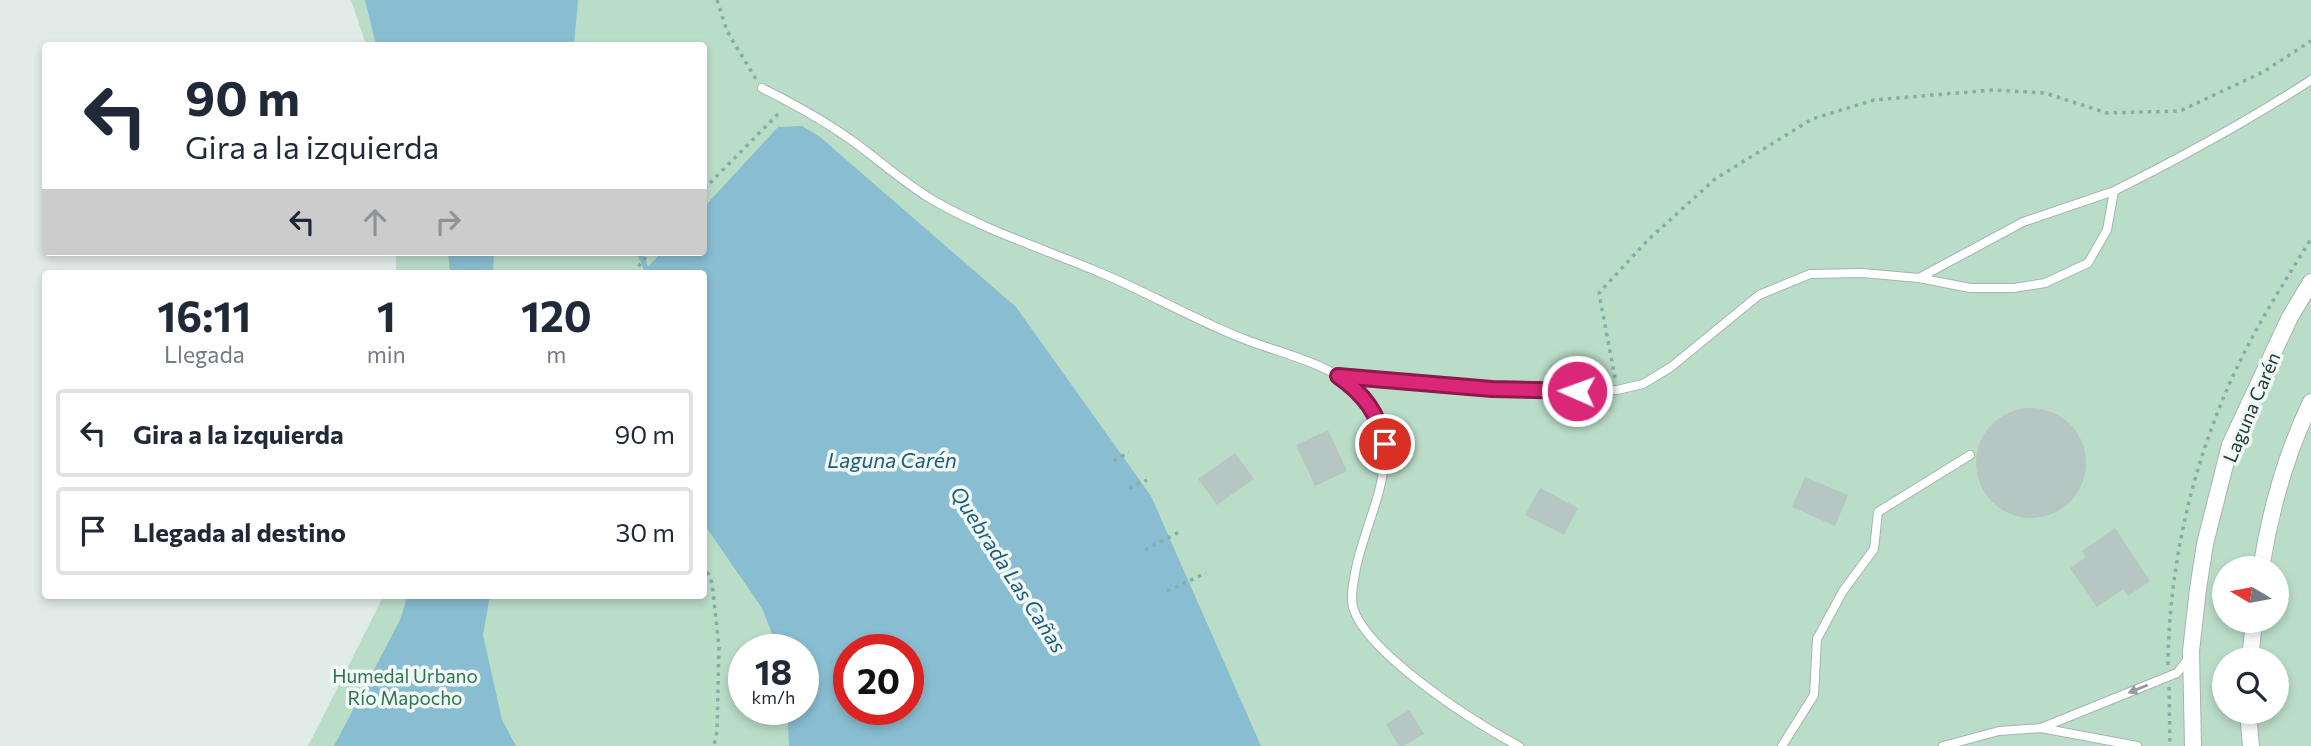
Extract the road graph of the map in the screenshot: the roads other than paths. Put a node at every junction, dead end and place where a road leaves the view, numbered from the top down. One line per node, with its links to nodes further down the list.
1 (2311, 80): 3 (lane)
2 (762, 88): 6 (lane)
3 (2114, 191): 4 (lane); 4 (lane)
4 (1919, 278): 6 (lane)
5 (2311, 282): 10 (street, Laguna Carén)
6 (1338, 376): 14 (lane)
7 (2311, 402): 9 (street)
8 (1970, 455): 15 (lane)
9 (2264, 556)
10 (2191, 651): 12 (lane, one-way to 12); 13 (street, Laguna Carén)
11 (2249, 724): 18 (street)
12 (2041, 728): 16 (lane); 17 (lane)
13 (2190, 744)
14 (1519, 746)
15 (1782, 746)
16 (1943, 746)
17 (2137, 746)
18 (2251, 746)

